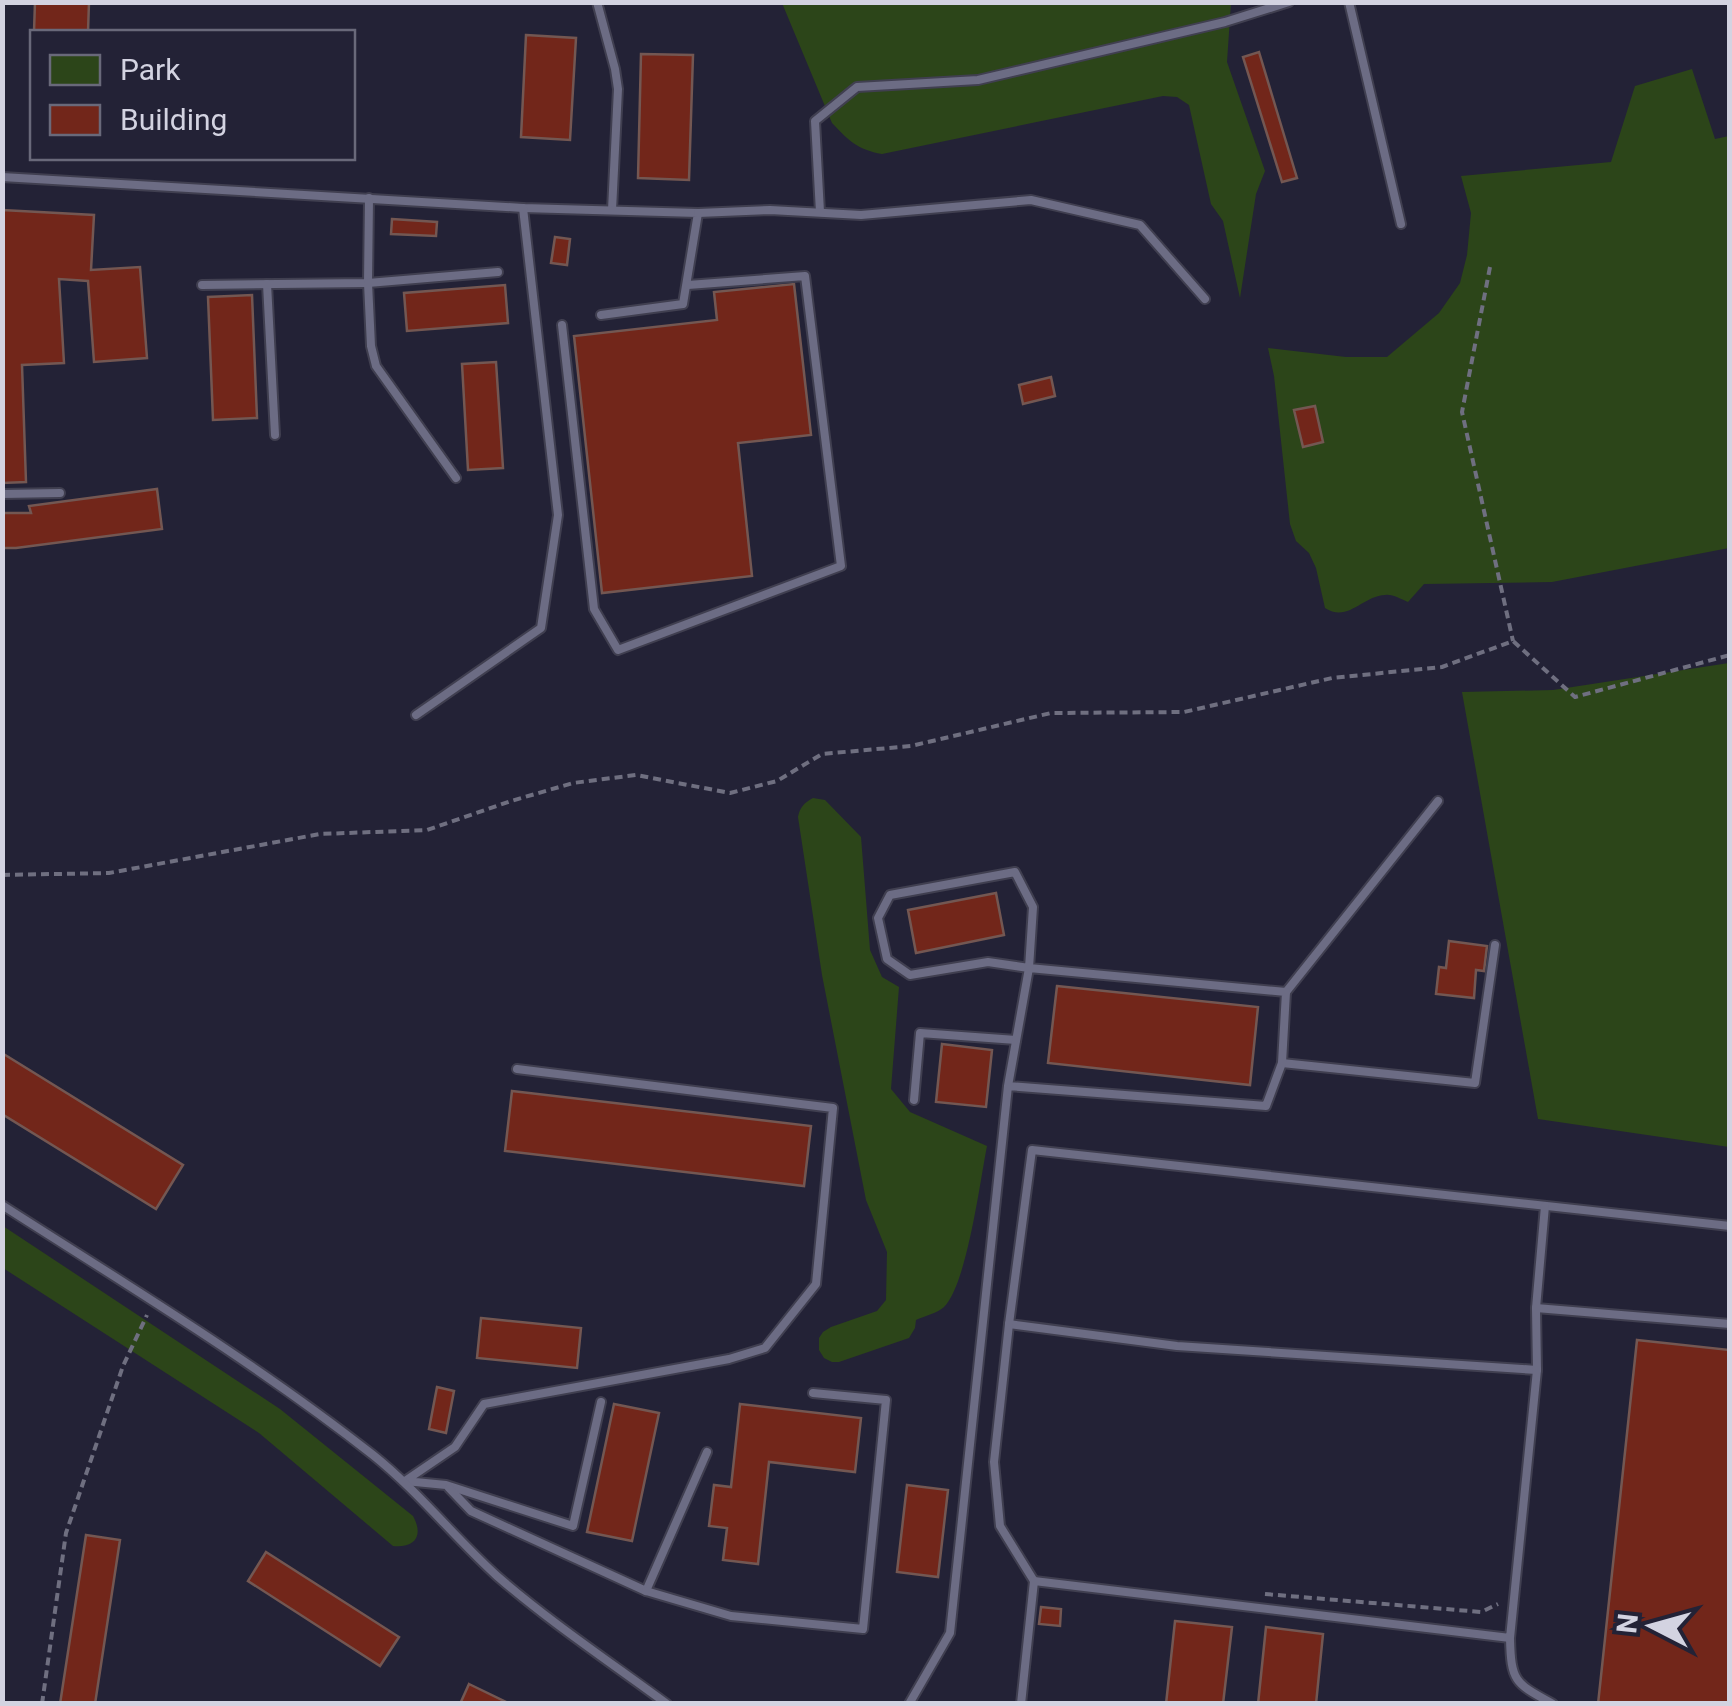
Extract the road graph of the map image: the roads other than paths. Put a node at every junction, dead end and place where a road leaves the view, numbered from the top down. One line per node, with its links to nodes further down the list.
1 (596, 2): 7 (lane)
2 (1288, 2): 9 (lane)
3 (1349, 2): 10 (lane)
4 (2, 177): 5 (lane)
5 (368, 198): 6 (lane); 12 (lane)
6 (523, 208): 7 (lane); 23 (lane)
7 (612, 210): 8 (lane)
8 (698, 212): 9 (lane); 15 (lane)
9 (820, 212): 16 (lane)
10 (1401, 224)
11 (498, 272): 12 (lane)
12 (368, 283): 13 (lane); 20 (lane)
13 (267, 284): 14 (lane); 19 (lane)
14 (202, 285)
15 (688, 285): 17 (lane); 18 (lane)
16 (1205, 299)
17 (601, 315)
18 (562, 325)
19 (275, 435)
20 (456, 478)
21 (60, 492): 22 (lane)
22 (2, 494)
23 (416, 716)
24 (1438, 800): 27 (lane)
25 (1495, 945): 29 (lane)
26 (1028, 968): 26 (lane); 27 (lane); 28 (lane)
27 (1286, 992): 29 (lane)
28 (1016, 1040): 31 (lane); 32 (lane)
29 (1282, 1063): 31 (lane)
30 (518, 1069): 43 (lane)
31 (1008, 1086): 49 (lane)
32 (914, 1100)
33 (2, 1205): 43 (lane)
34 (1545, 1206): 35 (lane); 36 (lane); 37 (lane)
35 (1730, 1226)
36 (1536, 1308): 38 (lane); 39 (lane)
37 (1009, 1324): 39 (lane); 45 (lane)
38 (1730, 1324)
39 (1537, 1370): 47 (lane)
40 (813, 1393): 46 (lane)
41 (601, 1402): 44 (lane)
42 (707, 1452): 46 (lane)
43 (404, 1481): 44 (lane); 48 (lane)
44 (446, 1485): 46 (lane)
45 (1034, 1581): 47 (lane); 50 (lane)
46 (646, 1591)
47 (1510, 1638): 51 (lane)
48 (666, 1704)
49 (909, 1704)
50 (1021, 1704)
51 (1553, 1704)

